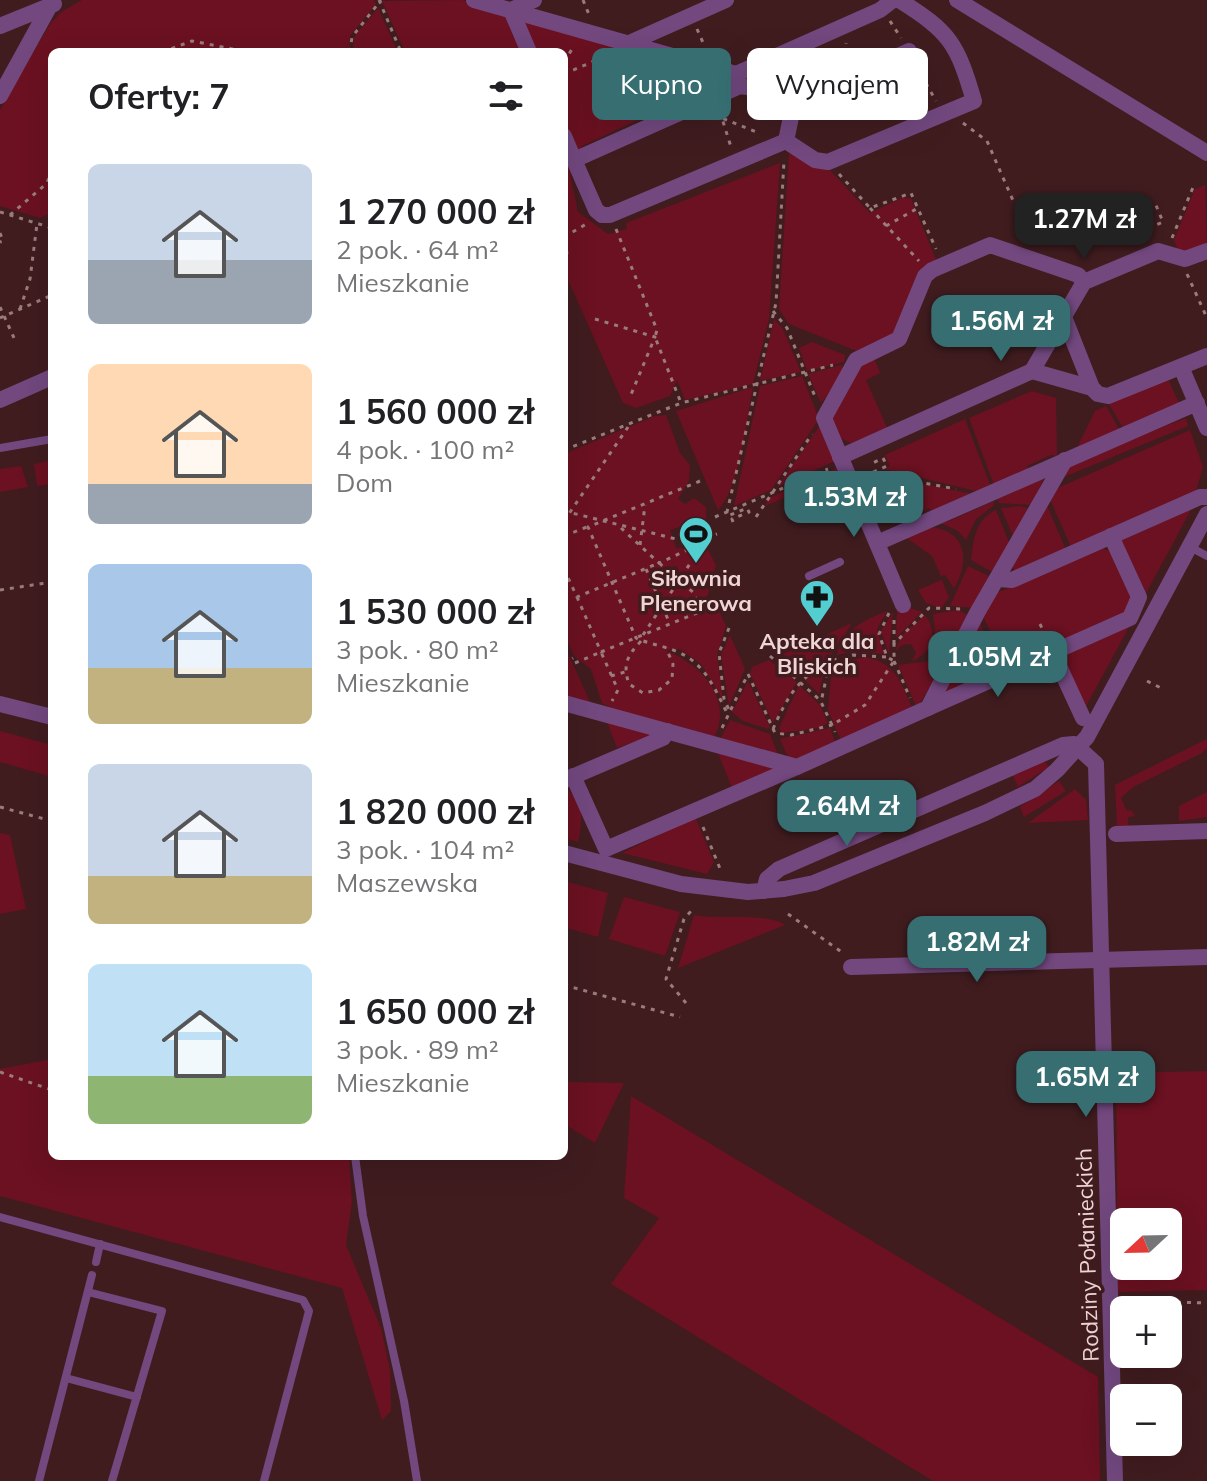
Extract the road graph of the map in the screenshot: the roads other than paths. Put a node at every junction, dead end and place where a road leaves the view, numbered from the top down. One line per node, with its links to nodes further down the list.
1 (474, 0): 8 (street)
2 (534, 0): 8 (street)
3 (726, 0): 10 (street)
4 (899, 0): 16 (street)
5 (957, 0): 18 (street)
6 (56, 2): 9 (street); 14 (street)
7 (888, 4): 12 (street)
8 (511, 10): 10 (street); 11 (street)
9 (0, 26)
10 (633, 46): 12 (street)
11 (527, 48)
12 (738, 80): 13 (street); 19 (street)
13 (747, 82)
14 (0, 96)
15 (790, 120): 16 (street)
16 (786, 141): 19 (street)
17 (568, 146): 19 (street)
18 (1207, 153)
19 (574, 160)
20 (1207, 251): 21 (street)
21 (1084, 282): 22 (street); 33 (street)
22 (1064, 317): 25 (street); 27 (street)
23 (1207, 356): 24 (street)
24 (1181, 367): 27 (street); 29 (street)
25 (1032, 371): 27 (street); 33 (street)
26 (48, 379): 28 (street)
27 (1092, 388)
28 (0, 400)
29 (1197, 403): 30 (street); 34 (street)
30 (1207, 428)
31 (48, 440): 32 (lane)
32 (0, 448)
33 (842, 460): 38 (street)
34 (1065, 460): 38 (street); 43 (street)
35 (1207, 497): 37 (street)
36 (1207, 514): 39 (street)
37 (1111, 536): 43 (street); 45 (street)
38 (874, 546): 44 (street)
39 (1189, 546): 40 (lane); 46 (street)
40 (1207, 556)
41 (840, 562): 42 (lane)
42 (809, 576)
43 (998, 579): 50 (street)
44 (903, 605)
45 (1135, 610): 46 (street); 47 (street)
46 (1150, 619): 54 (street)
47 (1053, 653): 50 (street); 52 (street)
48 (0, 704): 51 (street)
49 (568, 704): 53 (street)
50 (928, 708): 55 (street)
51 (48, 716)
52 (1083, 718)
53 (667, 731): 55 (street); 56 (street)
54 (1080, 748): 58 (street, Rodziny Połanieckich); 61 (street); 61 (street)
55 (797, 767): 60 (street)
56 (568, 778): 60 (street)
57 (1207, 831): 58 (street)
58 (1108, 834): 63 (street, Rodziny Połanieckich)
59 (568, 853): 60 (street)
60 (605, 856): 61 (street)
61 (764, 891)
62 (1207, 957): 63 (street)
63 (1102, 959): 64 (street); 77 (street, Rodziny Połanieckich)
64 (851, 967)
65 (356, 1160): 76 (lane)
66 (0, 1217): 67 (lane)
67 (100, 1244): 68 (lane); 75 (lane)
68 (96, 1262)
69 (92, 1275): 70 (lane)
70 (88, 1292): 71 (lane); 72 (lane)
71 (66, 1378): 72 (lane); 73 (lane)
72 (137, 1397): 74 (lane)
73 (39, 1481)
74 (112, 1481)
75 (264, 1481)
76 (417, 1481)
77 (1115, 1481)

